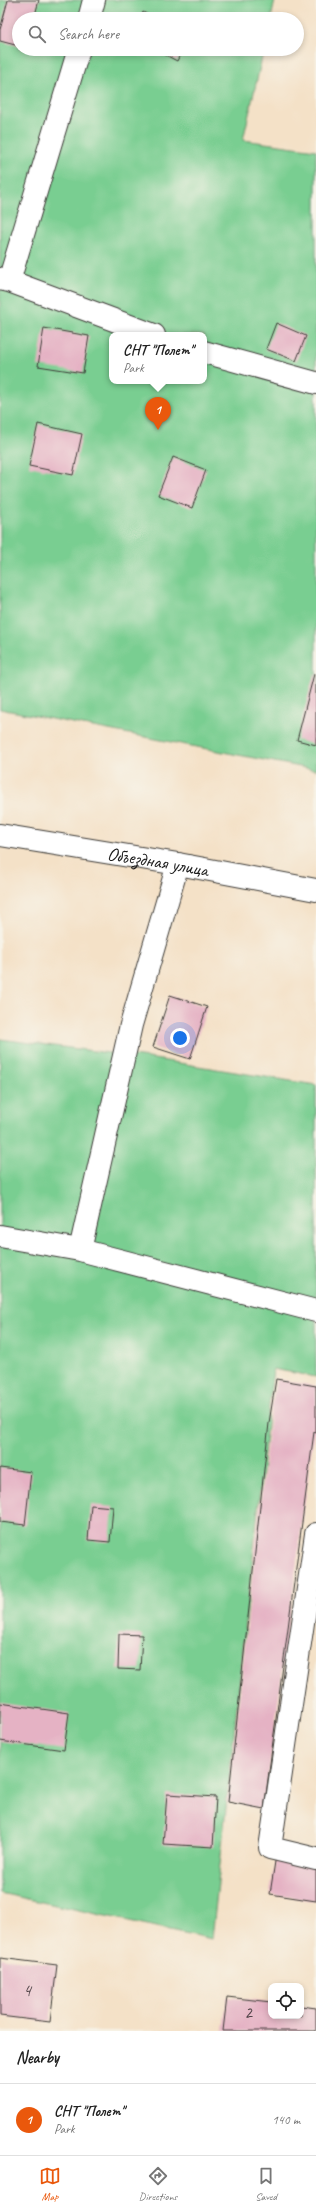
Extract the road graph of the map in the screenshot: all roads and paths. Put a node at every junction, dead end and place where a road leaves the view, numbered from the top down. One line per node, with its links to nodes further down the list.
1 (94, 0): 2 (main road)
2 (90, 12)
3 (77, 56): 4 (main road)
4 (5, 280): 5 (main road)
5 (146, 332)
6 (207, 353): 7 (main road)
7 (316, 383)
8 (0, 835): 9 (main road, Объездная улица)
9 (178, 864): 10 (main road, Объездная улица); 12 (main road)
10 (316, 890)
11 (0, 1236): 12 (main road)
12 (80, 1250): 13 (main road)
13 (316, 1311)
14 (316, 1534): 15 (main road)
15 (316, 1859)

